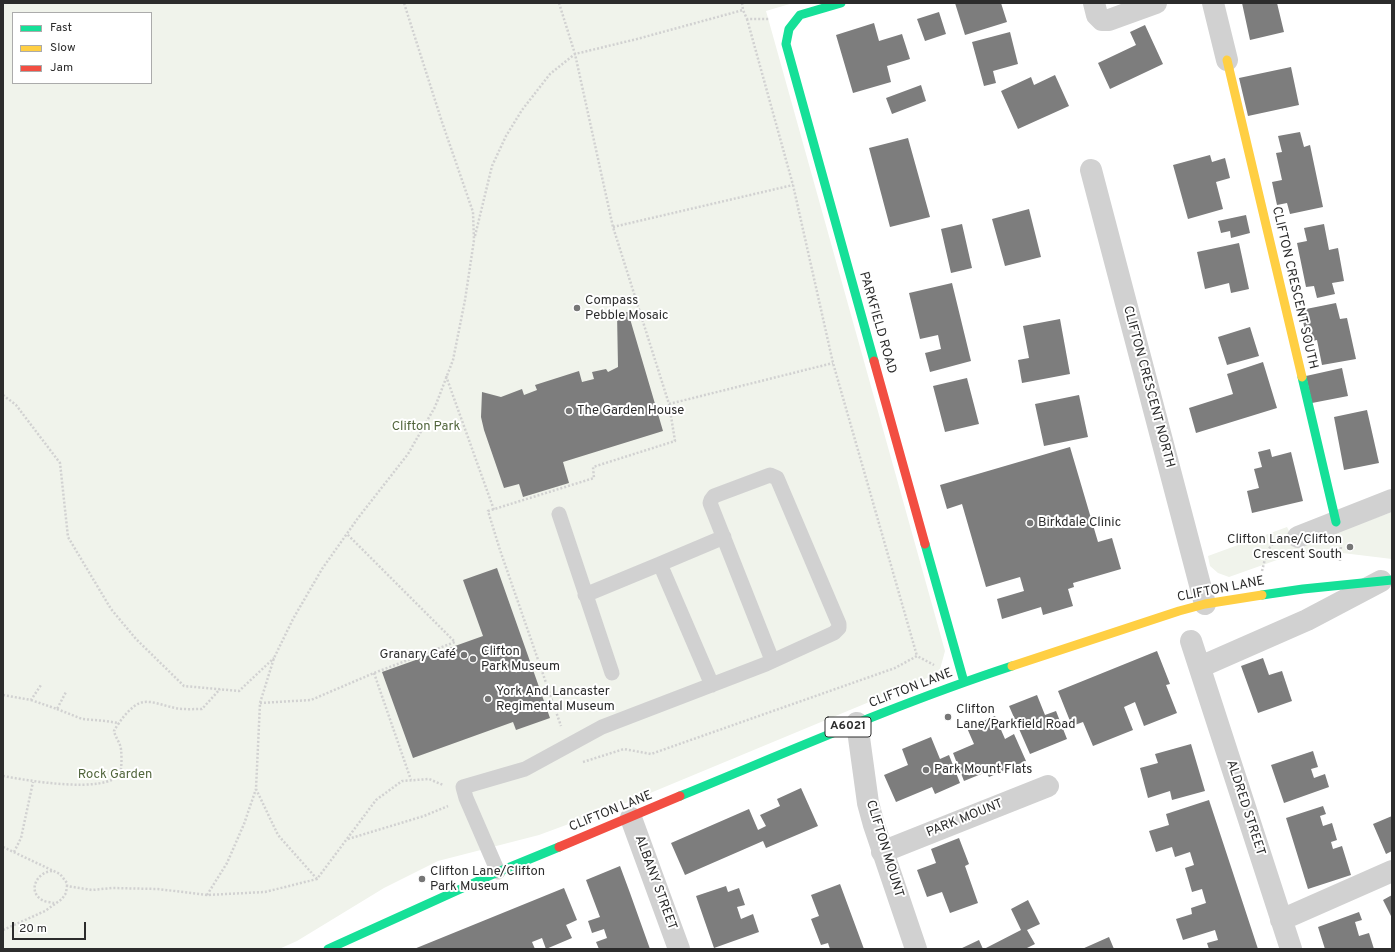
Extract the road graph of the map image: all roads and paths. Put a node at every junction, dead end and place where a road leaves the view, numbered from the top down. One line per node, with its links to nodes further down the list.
1 (404, 3): 16 (path)
2 (559, 3): 11 (path)
3 (742, 3): 7 (path)
4 (841, 3): 10 (street)
5 (1156, 3): 8 (street)
6 (1213, 3): 12 (street)
7 (743, 10): 9 (path); 11 (path)
8 (1098, 11)
9 (747, 19): 10 (path); 14 (path)
10 (789, 29): 41 (street, PARKFIELD ROAD)
11 (576, 54): 15 (path); 16 (path)
12 (1227, 60): 24 (street, CLIFTON CRESCENT SOUTH)
13 (1091, 170): 33 (street, CLIFTON CRESCENT NORTH)
14 (792, 185): 15 (path); 17 (path)
15 (613, 227): 20 (path)
16 (474, 240): 18 (path)
17 (834, 363): 20 (path); 35 (path)
18 (446, 376): 22 (path); 25 (path)
19 (3, 395): 44 (path)
20 (669, 404): 22 (path)
21 (1392, 500): 24 (street)
22 (494, 510): 52 (path)
23 (559, 514): 31 (lane)
24 (1336, 522): 27 (street); 30 (path)
25 (347, 534): 36 (path); 39 (path)
26 (724, 536): 28 (lane); 37 (lane); 37 (lane)
27 (1298, 537): 32 (path)
28 (660, 564): 31 (lane); 43 (lane)
29 (1387, 580): 30 (street, CLIFTON LANE / A6021); 38 (street)
30 (1339, 585): 32 (street, CLIFTON LANE / A6021)
31 (585, 595): 40 (lane)
32 (1255, 596): 33 (street, CLIFTON LANE / A6021)
33 (1205, 604): 41 (street, CLIFTON LANE / A6021)
34 (1191, 641): 38 (street, ALDRED STREET)
35 (917, 656)
36 (274, 658): 44 (path); 48 (path)
37 (772, 660): 43 (lane)
38 (1200, 667): 71 (street, ALDRED STREET)
39 (374, 673): 48 (path); 54 (path)
40 (612, 673)
41 (964, 682): 51 (street, CLIFTON LANE / A6021)
42 (41, 685): 47 (path)
43 (712, 686): 52 (lane)
44 (221, 689): 50 (path)
45 (66, 692): 49 (path)
46 (3, 695): 47 (path)
47 (31, 700): 49 (path)
48 (260, 703): 57 (path)
49 (57, 709): 50 (path)
50 (118, 723): 55 (path)
51 (857, 723): 59 (street, CLIFTON LANE / A6021); 63 (street, CLIFTON MOUNT)
52 (568, 747): 58 (lane)
53 (3, 776): 55 (path)
54 (411, 780)
55 (33, 782): 62 (path)
56 (1048, 786): 63 (street, PARK MOUNT)
57 (256, 789): 67 (path); 69 (path)
58 (466, 798): 60 (path); 65 (lane)
59 (631, 818): 65 (street, CLIFTON LANE / A6021); 73 (street, ALBANY STREET)
60 (348, 839)
61 (3, 847): 62 (path)
62 (14, 852): 64 (path)
63 (882, 852): 74 (street, CLIFTON MOUNT)
64 (52, 871): 68 (path); 70 (path)
65 (498, 872): 72 (street, CLIFTON LANE / A6021)
66 (1392, 872): 71 (street)
67 (317, 879)
68 (67, 886)
69 (207, 895)
70 (55, 903)
71 (1282, 920): 75 (street, ALDRED STREET)
72 (328, 949)
73 (679, 949)
74 (916, 949)
75 (1291, 949)

